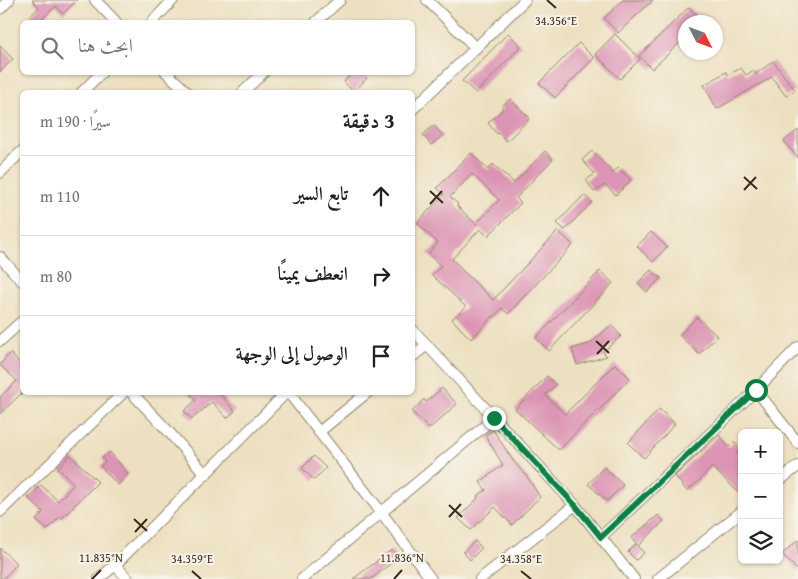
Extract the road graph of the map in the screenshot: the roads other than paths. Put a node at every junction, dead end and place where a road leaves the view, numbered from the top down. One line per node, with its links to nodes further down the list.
1 (9, 0): 7 (street)
2 (95, 0): 8 (street)
3 (173, 0): 9 (street)
4 (340, 0): 10 (street)
5 (427, 0): 11 (street)
6 (525, 0): 11 (street)
7 (0, 9)
8 (114, 20)
9 (154, 20)
10 (318, 20)
11 (476, 48): 18 (street)
12 (99, 75): 15 (street)
13 (169, 75): 16 (street)
14 (261, 75): 17 (street)
15 (84, 90)
16 (185, 90)
17 (245, 90)
18 (415, 107)
19 (20, 153): 20 (street)
20 (0, 173)
21 (0, 258): 22 (street)
22 (20, 279)
23 (20, 323): 25 (street)
24 (415, 332): 26 (street)
25 (0, 342)
26 (427, 345): 28 (street); 35 (street)
27 (798, 347): 29 (street)
28 (415, 355)
29 (756, 390): 37 (street); 45 (street)
30 (121, 395): 42 (street)
31 (134, 395): 39 (street)
32 (285, 395): 39 (street)
33 (290, 395): 36 (street)
34 (364, 395): 36 (street)
35 (494, 418): 41 (street); 43 (street)
36 (319, 432): 43 (street)
37 (798, 443)
38 (798, 466): 40 (street)
39 (206, 475): 46 (street)
40 (783, 478)
41 (575, 505): 45 (street); 51 (street)
42 (0, 512)
43 (381, 512): 49 (street); 50 (street)
44 (738, 514): 53 (street)
45 (601, 537): 52 (street)
46 (115, 565): 47 (street); 48 (street)
47 (99, 579)
48 (128, 579)
49 (302, 579)
50 (431, 579)
51 (480, 579)
52 (634, 579)
53 (658, 579)

